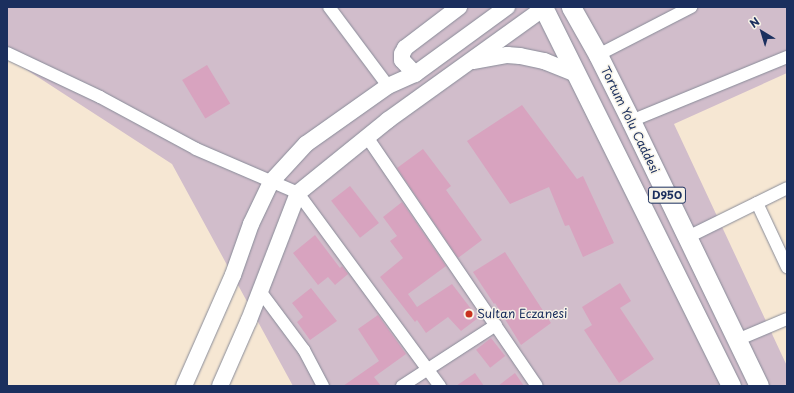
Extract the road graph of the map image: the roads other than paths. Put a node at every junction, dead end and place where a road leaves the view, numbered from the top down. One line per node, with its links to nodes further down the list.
1 (329, 7): 13 (street)
2 (459, 7): 11 (main road)
3 (507, 7): 11 (main road)
4 (544, 7): 10 (main road); 12 (highway, D950)
5 (571, 7): 8 (highway, Tortum Yolu Caddesi / D950)
6 (691, 7): 8 (street)
7 (7, 53): 16 (street)
8 (598, 55): 14 (highway, Tortum Yolu Caddesi / D950)
9 (787, 56): 14 (street)
10 (469, 62): 12 (main road); 15 (main road)
11 (415, 74): 13 (main road)
12 (577, 74): 33 (highway, D950)
13 (388, 86): 16 (main road)
14 (631, 121): 20 (highway, Tortum Yolu Caddesi / D950)
15 (367, 136): 18 (main road); 24 (street)
16 (271, 182): 18 (street); 27 (main road)
17 (787, 188): 19 (street)
18 (298, 193): 22 (main road); 26 (street)
19 (757, 203): 20 (street); 21 (street)
20 (688, 238): 25 (highway, Tortum Yolu Caddesi / D950)
21 (787, 267)
22 (260, 291): 28 (main road); 29 (street)
23 (787, 319): 25 (street)
24 (496, 325): 26 (street); 32 (street)
25 (737, 340): 34 (highway, Tortum Yolu Caddesi / D950)
26 (429, 369): 30 (street); 31 (street)
27 (184, 386)
28 (220, 386)
29 (323, 386)
30 (402, 386)
31 (440, 386)
32 (537, 386)
33 (731, 386)
34 (759, 386)

